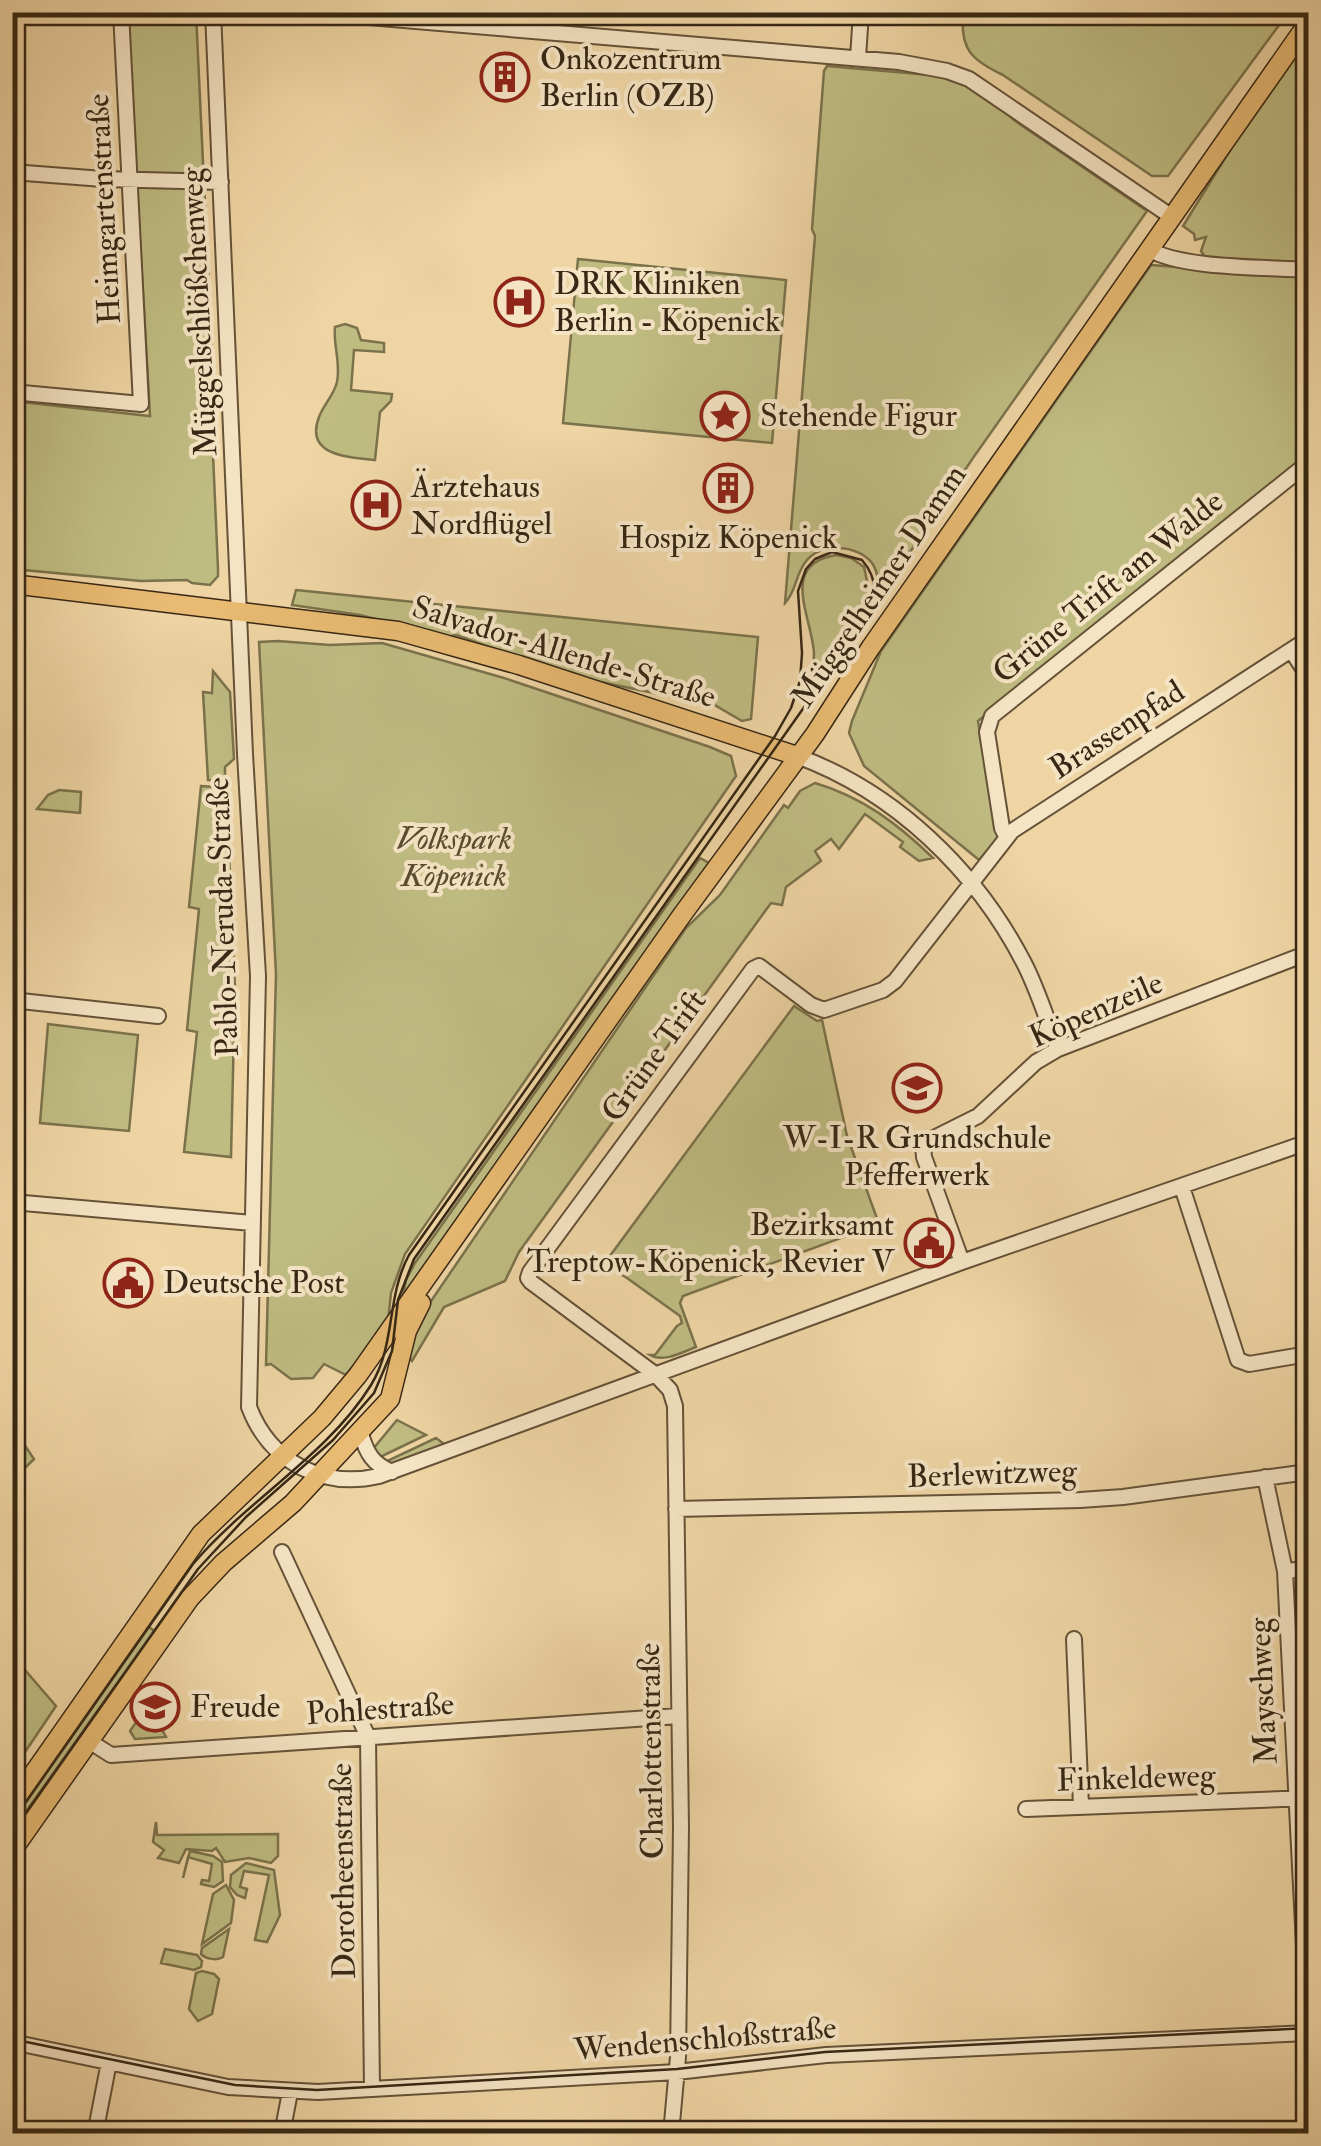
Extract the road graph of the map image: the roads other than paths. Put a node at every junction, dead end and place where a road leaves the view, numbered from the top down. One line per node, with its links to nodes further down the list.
1 (121, 12): 8 (street, Heimgartenstraße)
2 (212, 12): 9 (street, Müggelschlößchenweg)
3 (309, 12): 6 (street)
4 (862, 12): 6 (street)
5 (1308, 23): 10 (main road, Müggelheimer Damm)
6 (858, 58): 10 (street)
7 (12, 172): 8 (street)
8 (130, 180): 9 (street); 13 (street, Heimgartenstraße)
9 (221, 182): 16 (street, Müggelschlößchenweg)
10 (1172, 217): 11 (main road, Müggelheimer Damm)
11 (1149, 249): 12 (street); 20 (main road, Müggelheimer Damm)
12 (1308, 270)
13 (12, 392)
14 (1308, 463): 21 (street, Grüne Trift am Walde)
15 (12, 584): 16 (main road, Salvador-Allende-Straße)
16 (238, 609): 20 (main road, Salvador-Allende-Straße); 31 (street, Pablo-Neruda-Straße)
17 (1308, 639): 18 (street, Brassenpfad)
18 (1291, 650): 19 (street); 21 (street, Brassenpfad)
19 (1308, 676)
20 (797, 756): 22 (street); 28 (main road, Müggelheimer Damm)
21 (1006, 836): 22 (street, Brassenpfad)
22 (971, 884): 26 (street); 34 (street, Grüne Trift)
23 (1308, 953): 26 (street, Köpenzeile)
24 (12, 1000): 25 (street)
25 (158, 1016)
26 (1058, 1049): 32 (street, Köpenzeile)
27 (1308, 1142): 29 (street)
28 (496, 1180): 35 (main road, Müggelheimer Damm); 36 (main road, Müggelheimer Damm)
29 (1182, 1187): 32 (street); 33 (street)
30 (12, 1202): 31 (street)
31 (252, 1223): 36 (street, Pablo-Neruda-Straße)
32 (962, 1262): 34 (street)
33 (1308, 1354)
34 (656, 1374): 37 (street); 41 (street, Charlottenstraße)
35 (361, 1434): 37 (street); 39 (main road, Müggelheimer Damm)
36 (282, 1456): 39 (street); 50 (main road, Müggelheimer Damm)
37 (392, 1472): 39 (street)
38 (1308, 1472): 40 (street, Berlewitzweg)
39 (318, 1476): 48 (main road, Müggelheimer Damm)
40 (1265, 1477): 41 (street, Berlewitzweg); 44 (street, Mayschweg)
41 (676, 1509): 46 (street, Charlottenstraße)
42 (282, 1552): 47 (street, Dorotheenstraße)
43 (1308, 1569): 44 (street)
44 (1285, 1571): 49 (street, Mayschweg)
45 (1074, 1639): 51 (street)
46 (679, 1716): 47 (street, Pohlestraße); 58 (street, Charlottenstraße)
47 (368, 1738): 48 (street, Pohlestraße); 59 (street, Dorotheenstraße)
48 (89, 1742): 53 (main road, Müggelheimer Damm)
49 (1302, 1799): 51 (street, Finkeldeweg); 54 (street, Mayschweg)
50 (12, 1804)
51 (1081, 1806): 52 (street, Finkeldeweg)
52 (1026, 1809)
53 (12, 1852)
54 (1308, 2024)
55 (1308, 2033): 58 (street, Wendenschloßstraße)
56 (12, 2042): 57 (street, Wendenschloßstraße)
57 (109, 2062): 60 (street, Wendenschloßstraße); 61 (street)
58 (677, 2072): 59 (street, Wendenschloßstraße); 63 (street, Charlottenstraße)
59 (372, 2089): 60 (street, Wendenschloßstraße)
60 (290, 2092): 62 (street)
61 (94, 2134)
62 (282, 2134)
63 (671, 2134)

